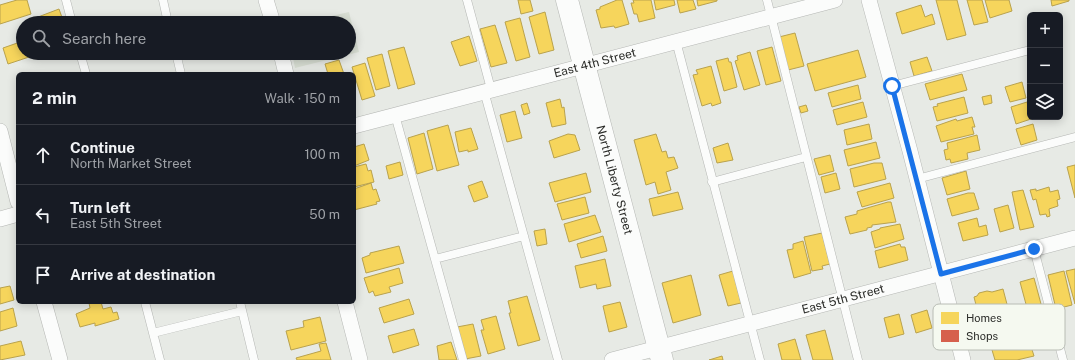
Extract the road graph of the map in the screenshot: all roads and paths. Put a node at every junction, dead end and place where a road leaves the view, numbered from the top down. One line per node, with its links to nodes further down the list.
1 (66, 0): 9 (lane)
2 (162, 0): 10 (lane)
3 (266, 0): 11 (street)
4 (467, 0): 23 (lane)
5 (567, 0): 18 (street, North Liberty Street)
6 (767, 0): 12 (lane)
7 (835, 0): 12 (street, East 4th Street)
8 (869, 0): 22 (street)
9 (70, 16)
10 (166, 16)
11 (271, 16)
12 (772, 16): 13 (street, East 4th Street); 28 (lane)
13 (676, 41): 18 (street, East 4th Street); 30 (lane)
14 (1027, 51): 22 (lane)
15 (82, 60): 19 (lane)
16 (178, 60): 20 (lane)
17 (283, 60): 21 (street)
18 (584, 65): 23 (street, East 4th Street); 51 (street, North Liberty Street)
19 (85, 72)
20 (181, 72)
21 (286, 72)
22 (892, 86): 29 (street)
23 (488, 90): 24 (street, East 4th Street); 34 (lane)
24 (395, 115): 25 (street, East 4th Street); 37 (lane)
25 (356, 125)
26 (0, 131): 31 (street)
27 (1075, 137): 29 (lane)
28 (806, 158): 30 (lane); 39 (lane)
29 (917, 179): 38 (street)
30 (712, 182): 47 (lane)
31 (16, 194)
32 (16, 214): 33 (street)
33 (0, 218)
34 (524, 236): 37 (lane); 57 (lane)
35 (1075, 238): 36 (street, East 5th Street)
36 (1034, 249): 38 (street, East 5th Street); 45 (lane)
37 (435, 259): 56 (lane)
38 (941, 274): 39 (street, East 5th Street); 44 (street)
39 (842, 300): 47 (street, East 5th Street); 60 (lane)
40 (45, 304): 52 (street)
41 (146, 304): 48 (lane)
42 (240, 304): 46 (lane)
43 (346, 304): 55 (street)
44 (949, 304)
45 (1048, 304)
46 (242, 311): 48 (lane); 54 (lane)
47 (750, 324): 51 (street, East 5th Street); 59 (lane)
48 (153, 333): 53 (lane)
49 (960, 350): 61 (street)
50 (1060, 350): 62 (lane)
51 (660, 354): 58 (street, East 5th Street)
52 (60, 360)
53 (160, 360)
54 (254, 360)
55 (360, 360)
56 (463, 360)
57 (558, 360)
58 (612, 360)
59 (760, 360)
60 (858, 360)
61 (963, 360)
62 (1063, 360)

